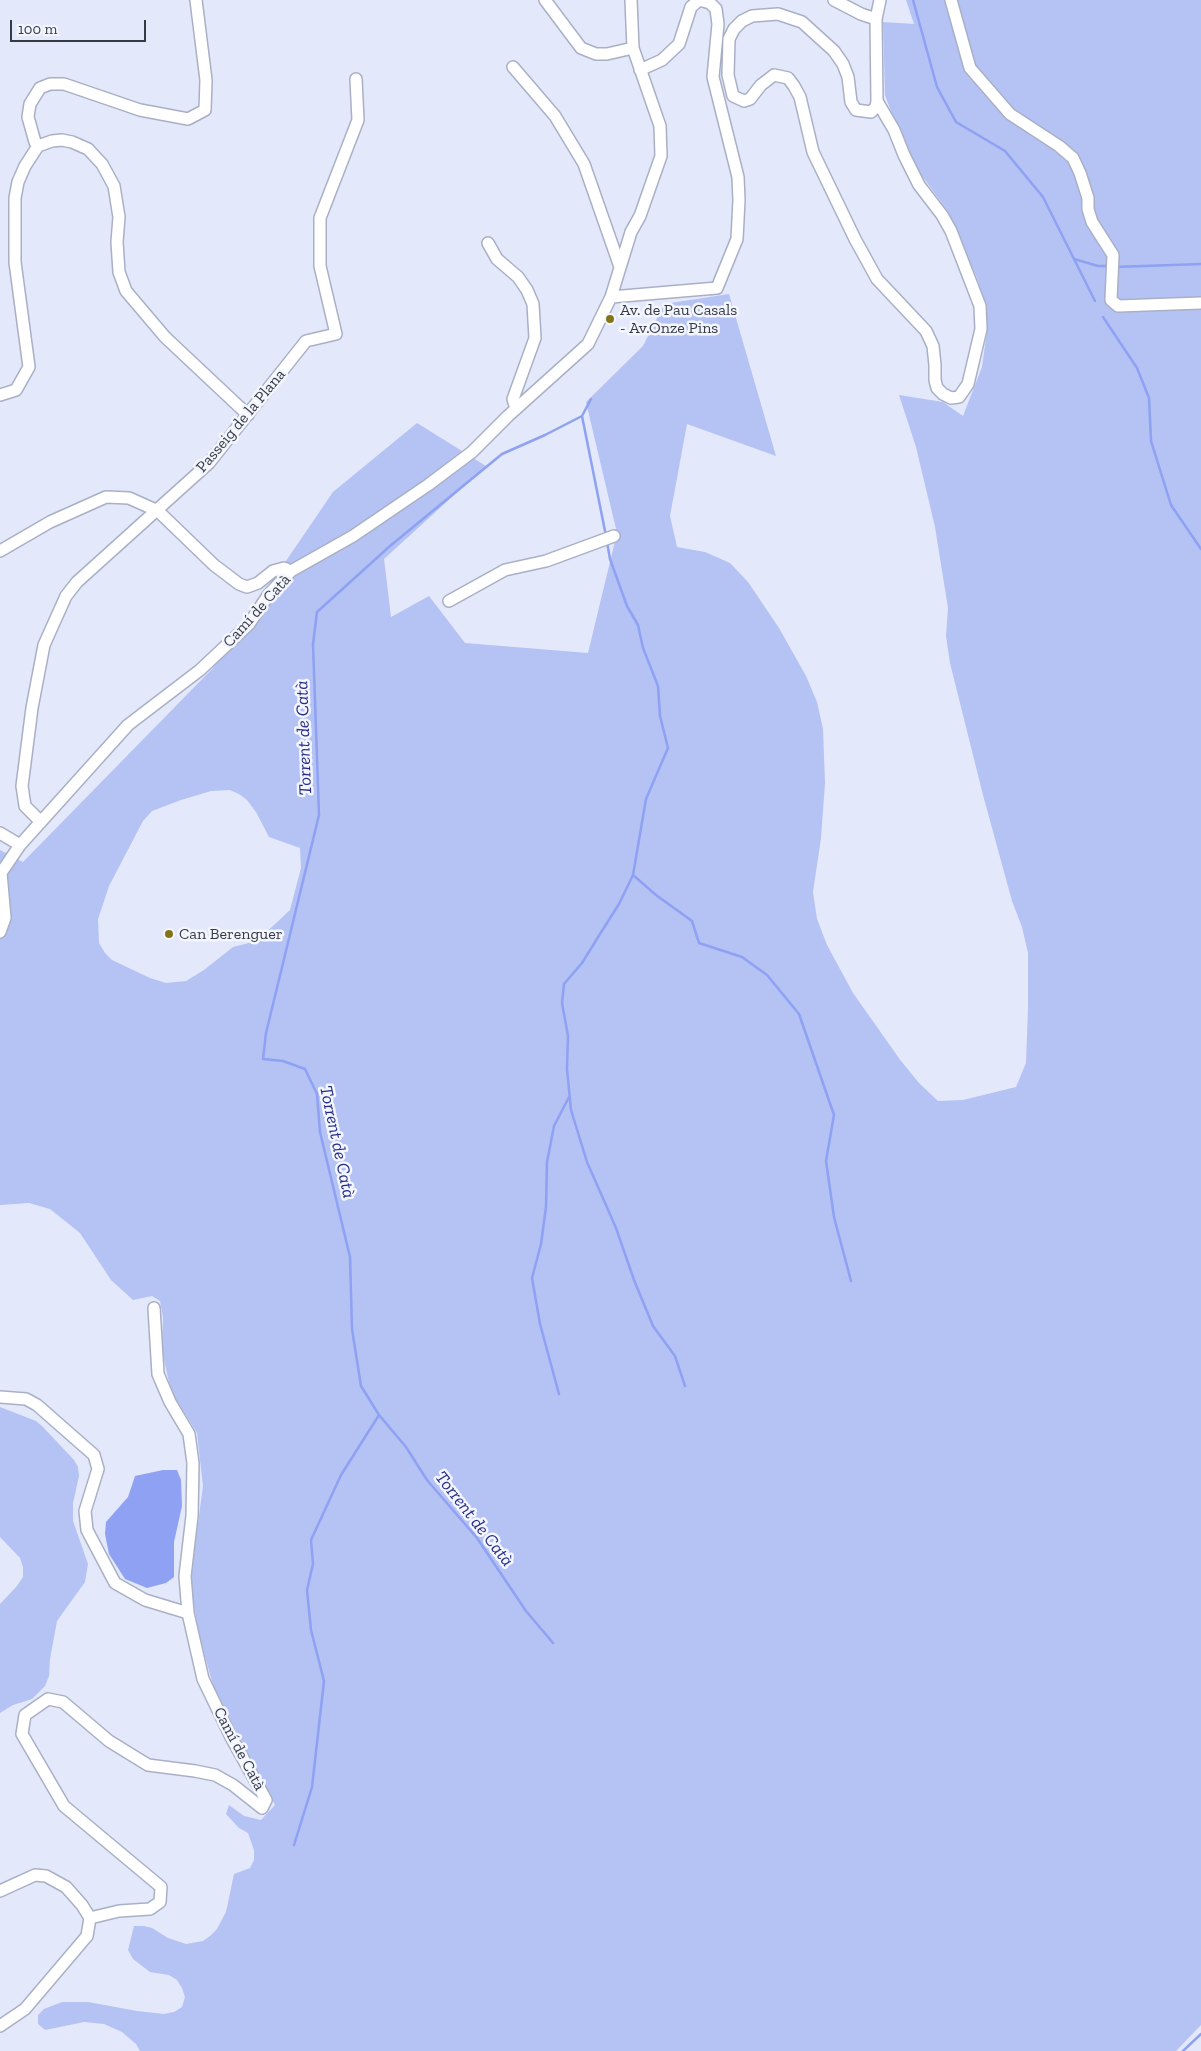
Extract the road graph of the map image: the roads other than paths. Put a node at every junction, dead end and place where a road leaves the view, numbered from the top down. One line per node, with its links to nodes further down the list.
1 (196, 0): 13 (street)
2 (544, 0): 8 (street)
3 (632, 0): 8 (street)
4 (834, 0): 7 (street)
5 (880, 0): 7 (street)
6 (951, 0): 17 (street)
7 (876, 19): 12 (street)
8 (633, 48): 10 (street)
9 (513, 68): 15 (street)
10 (640, 70): 15 (street); 16 (street)
11 (356, 79): 20 (street, Passeig de la Plana)
12 (877, 101): 12 (street)
13 (38, 146): 18 (street); 20 (street)
14 (488, 243): 19 (street)
15 (620, 267): 16 (street)
16 (611, 297): 19 (street, Camí de Catà)
17 (1201, 303)
18 (0, 395)
19 (516, 409): 24 (street, Camí de Catà)
20 (248, 415): 21 (street, Passeig de la Plana)
21 (158, 511): 23 (street); 24 (street); 26 (street, Passeig de la Plana)
22 (614, 536): 25 (street)
23 (0, 551)
24 (291, 571): 26 (street, Camí de Catà)
25 (449, 601)
26 (40, 822): 28 (street, Camí de Catà)
27 (0, 833): 28 (street)
28 (20, 845): 29 (street, Camí de Catà)
29 (0, 932)
30 (154, 1308): 32 (street)
31 (0, 1397): 32 (street)
32 (188, 1613): 34 (street, Camí de Catà)
33 (0, 1890): 34 (street)
34 (90, 1918): 35 (street)
35 (0, 2026)

